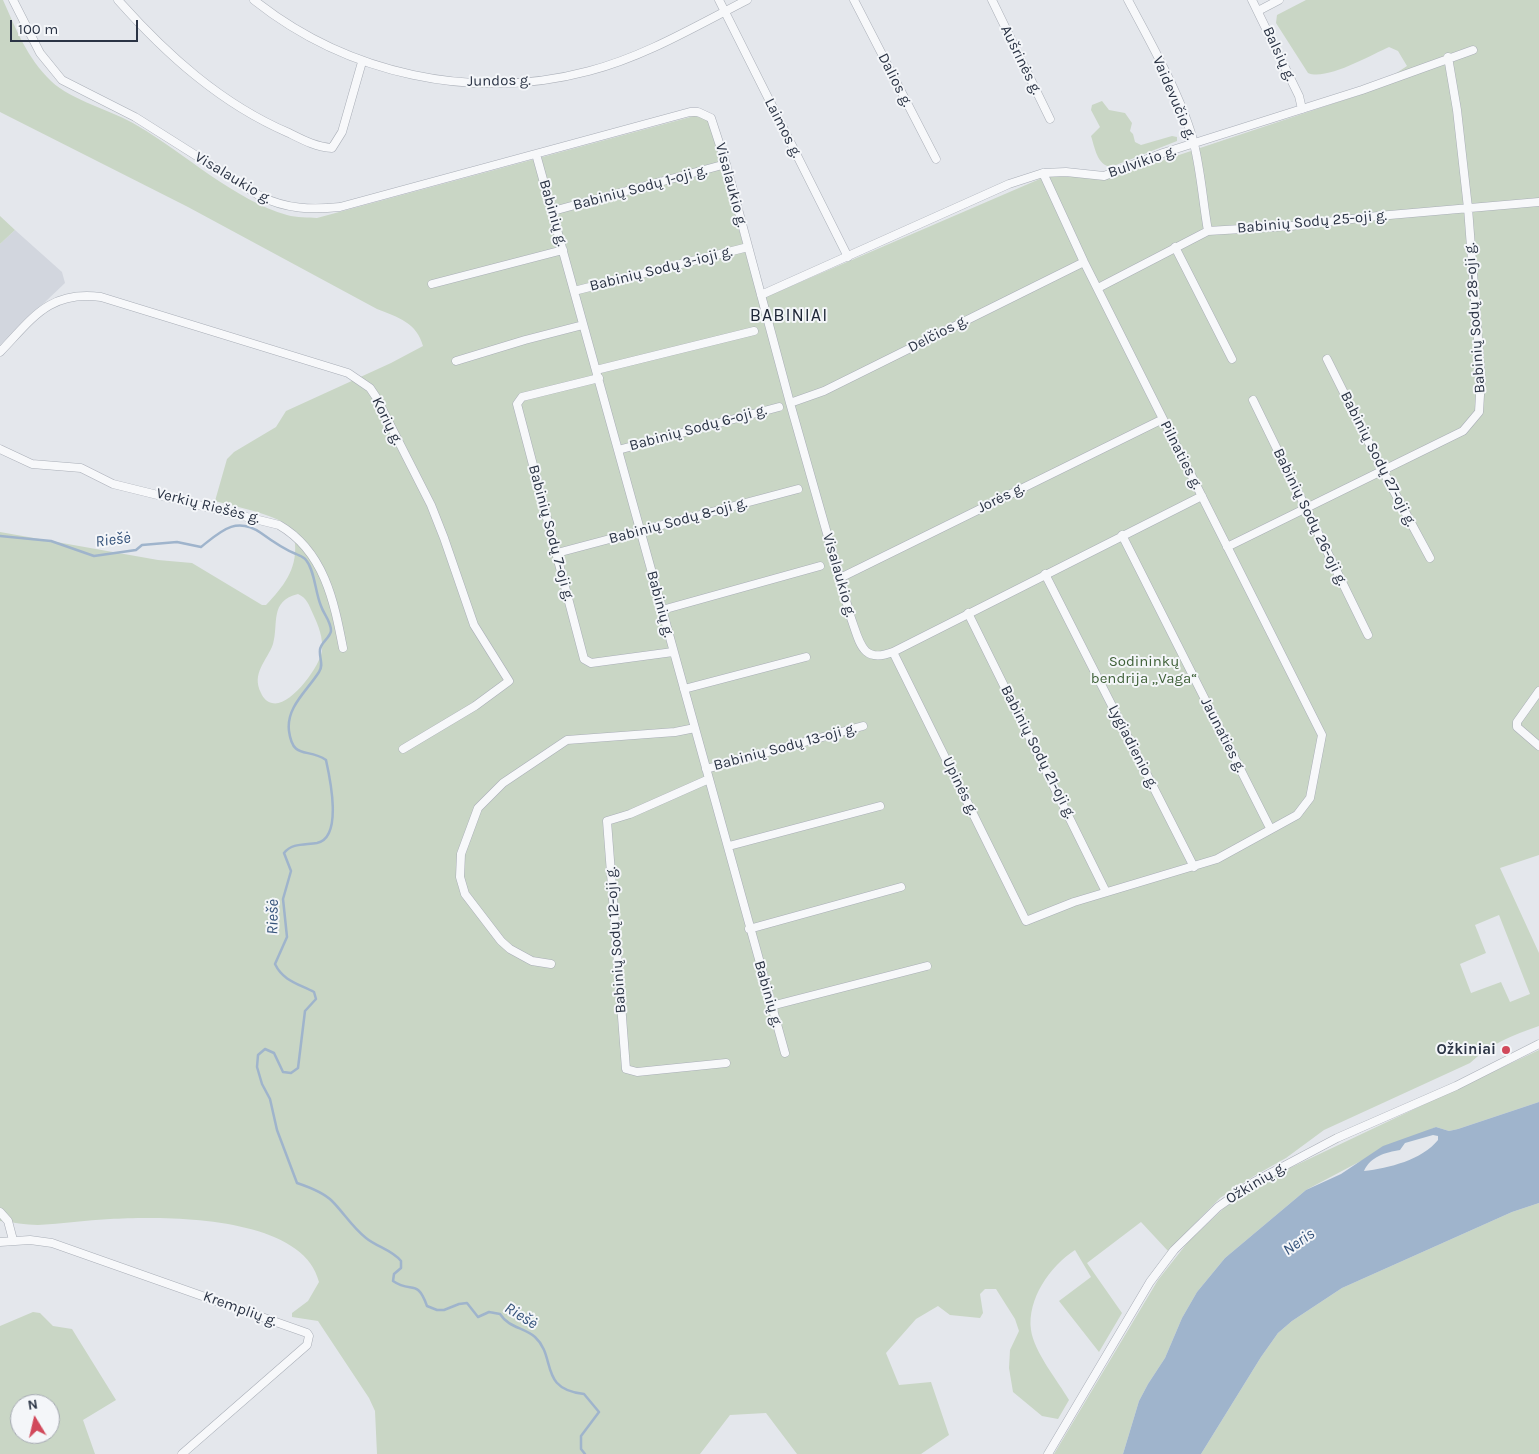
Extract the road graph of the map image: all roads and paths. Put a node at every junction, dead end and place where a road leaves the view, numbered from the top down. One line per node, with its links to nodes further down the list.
1 (13, 0): 19 (street, Visalaukio g.)
2 (118, 0): 15 (street)
3 (254, 0): 15 (street, Jundos g.)
4 (719, 0): 12 (street, Laimos g.)
5 (747, 0): 12 (street, Jundos g.)
6 (854, 0): 20 (street, Dalios g.)
7 (992, 0): 17 (street, Aušrinės g.)
8 (1128, 0): 18 (street, Vaidevučio g.)
9 (1252, 0): 11 (street, Balsių g.)
10 (1279, 0): 11 (street)
11 (1258, 11): 16 (street, Balsių g.)
12 (725, 12): 15 (street, Jundos g.); 30 (street, Laimos g.)
13 (1473, 50): 14 (street, Bulvikio g.)
14 (1448, 57): 16 (street, Bulvikio g.); 24 (street, Babinių Sodų 28-oji g.)
15 (362, 62)
16 (1302, 109): 18 (street, Bulvikio g.)
17 (1050, 119)
18 (1194, 145): 22 (street, Bulvikio g.); 26 (street, Vaidevučio g.)
19 (536, 154): 21 (street, Visalaukio g.); 25 (street, Babinių g.)
20 (936, 159)
21 (726, 164): 25 (street, Babinių Sodų 1-oji g.); 27 (street, Visalaukio g.)
22 (1043, 173): 30 (street, Bulvikio g.); 31 (street, Pilnaties g.)
23 (1539, 202): 24 (street, Babinių Sodų 25-oji g.)
24 (1468, 208): 26 (street, Babinių Sodų 25-oji g.); 49 (street, Babinių Sodų 28-oji g.)
25 (553, 211): 29 (street, Babinių g.)
26 (1208, 232): 28 (street, Babinių Sodų 25-oji g.)
27 (748, 247): 34 (street, Babinių Sodų 3-ioji g.); 35 (street, Visalaukio g.)
28 (1175, 247): 33 (street, Babinių Sodų 25-oji g.); 39 (street)
29 (563, 250): 32 (street); 34 (street, Babinių g.)
30 (848, 257): 35 (street, Bulvikio g.)
31 (1084, 262): 33 (street, Pilnaties g.); 44 (street, Delčios g.)
32 (432, 284)
33 (1098, 288): 46 (street, Pilnaties g.)
34 (574, 291): 36 (street, Babinių g.)
35 (761, 296): 44 (street, Visalaukio g.)
36 (583, 325): 41 (street); 42 (street, Babinių g.)
37 (754, 331): 42 (street)
38 (0, 352): 73 (street, Korių g.)
39 (1232, 359)
40 (1327, 359): 49 (street, Babinių Sodų 27-oji g.)
41 (456, 361)
42 (598, 374): 48 (street, Babinių g.); 56 (street, Babinių Sodų 7-oji g.)
43 (1253, 400): 52 (street, Babinių Sodų 26-oji g.)
44 (790, 403): 60 (street, Visalaukio g.)
45 (779, 406): 48 (street, Babinių Sodų 6-oji g.)
46 (1163, 419): 51 (street, Pilnaties g.); 60 (street, Jorės g.)
47 (0, 449): 64 (street, Verkių Riešės g.)
48 (618, 450): 53 (street, Babinių g.)
49 (1383, 471): 52 (street, Babinių Sodų 28-oji g.); 57 (street, Babinių Sodų 27-oji g.)
50 (798, 489): 53 (street, Babinių Sodų 8-oji g.)
51 (1202, 496): 54 (street, Visalaukio g.); 55 (street, Pilnaties g.)
52 (1306, 509): 55 (street, Babinių Sodų 28-oji g.); 63 (street, Babinių Sodų 26-oji g.)
53 (640, 530): 56 (street, Babinių Sodų 8-oji g.); 61 (street, Babinių g.)
54 (1122, 535): 59 (street, Visalaukio g.); 77 (street, Jaunaties g.)
55 (1227, 547): 77 (street, Pilnaties g.)
56 (557, 553): 65 (street, Babinių Sodų 7-oji g.)
57 (1430, 558)
58 (820, 566): 61 (street)
59 (1045, 574): 62 (street, Visalaukio g.); 79 (street, Lygiadienio g.)
60 (840, 578): 66 (street, Visalaukio g.)
61 (662, 610): 65 (street, Babinių g.)
62 (968, 612): 66 (street, Visalaukio g.); 81 (street, Babinių Sodų 21-oji g.)
63 (1368, 635)
64 (343, 648)
65 (673, 652): 68 (street, Babinių g.)
66 (893, 652): 81 (street, Upinės g.)
67 (806, 657): 68 (street)
68 (684, 690): 71 (street, Babinių g.)
69 (1539, 691): 72 (street)
70 (863, 726): 74 (street, Babinių Sodų 13-oji g.)
71 (695, 728): 74 (street, Babinių g.); 83 (street)
72 (1539, 746)
73 (403, 749)
74 (706, 769): 75 (street, Babinių g.)
75 (709, 779): 78 (street, Babinių g.); 88 (street, Babinių Sodų 12-oji g.)
76 (880, 806): 78 (street)
77 (1270, 828): 79 (street)
78 (729, 846): 82 (street, Babinių g.)
79 (1194, 867): 81 (street)
80 (900, 887): 82 (street)
81 (1106, 892)
82 (749, 929): 85 (street, Babinių g.)
83 (550, 964)
84 (927, 966): 85 (street)
85 (771, 1006): 87 (street, Babinių g.)
86 (1539, 1044): 93 (street, Ožkinių g.)
87 (785, 1053)
88 (726, 1063)
89 (0, 1212): 90 (street)
90 (13, 1240): 91 (street, Kremplių g.); 92 (street, Kremplių g.)
91 (0, 1242)
92 (182, 1454)
93 (1048, 1454)

